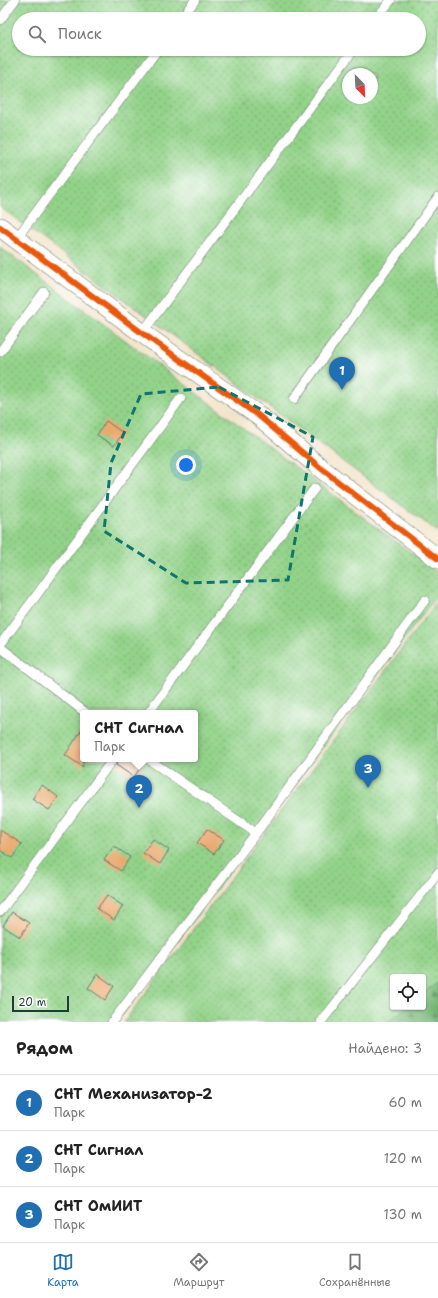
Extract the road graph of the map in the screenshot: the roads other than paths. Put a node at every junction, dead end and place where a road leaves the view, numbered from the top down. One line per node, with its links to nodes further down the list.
1 (15, 0): 6 (lane)
2 (195, 0): 4 (lane)
3 (391, 0): 5 (lane)
4 (186, 12)
5 (382, 12)
6 (0, 20)
7 (153, 56): 11 (lane)
8 (349, 56): 13 (lane)
9 (438, 197): 16 (lane)
10 (0, 227): 11 (street)
11 (16, 239): 13 (street)
12 (44, 292): 14 (lane)
13 (142, 333): 18 (street)
14 (0, 352)
15 (181, 398): 20 (lane)
16 (294, 399)
17 (315, 488): 22 (lane)
18 (438, 558)
19 (424, 600): 25 (lane)
20 (0, 646): 21 (lane)
21 (82, 710)
22 (150, 710)
23 (111, 762): 27 (lane)
24 (152, 762): 25 (lane)
25 (256, 833): 28 (lane)
26 (438, 873): 29 (lane)
27 (0, 912)
28 (112, 1022)
29 (321, 1022)

